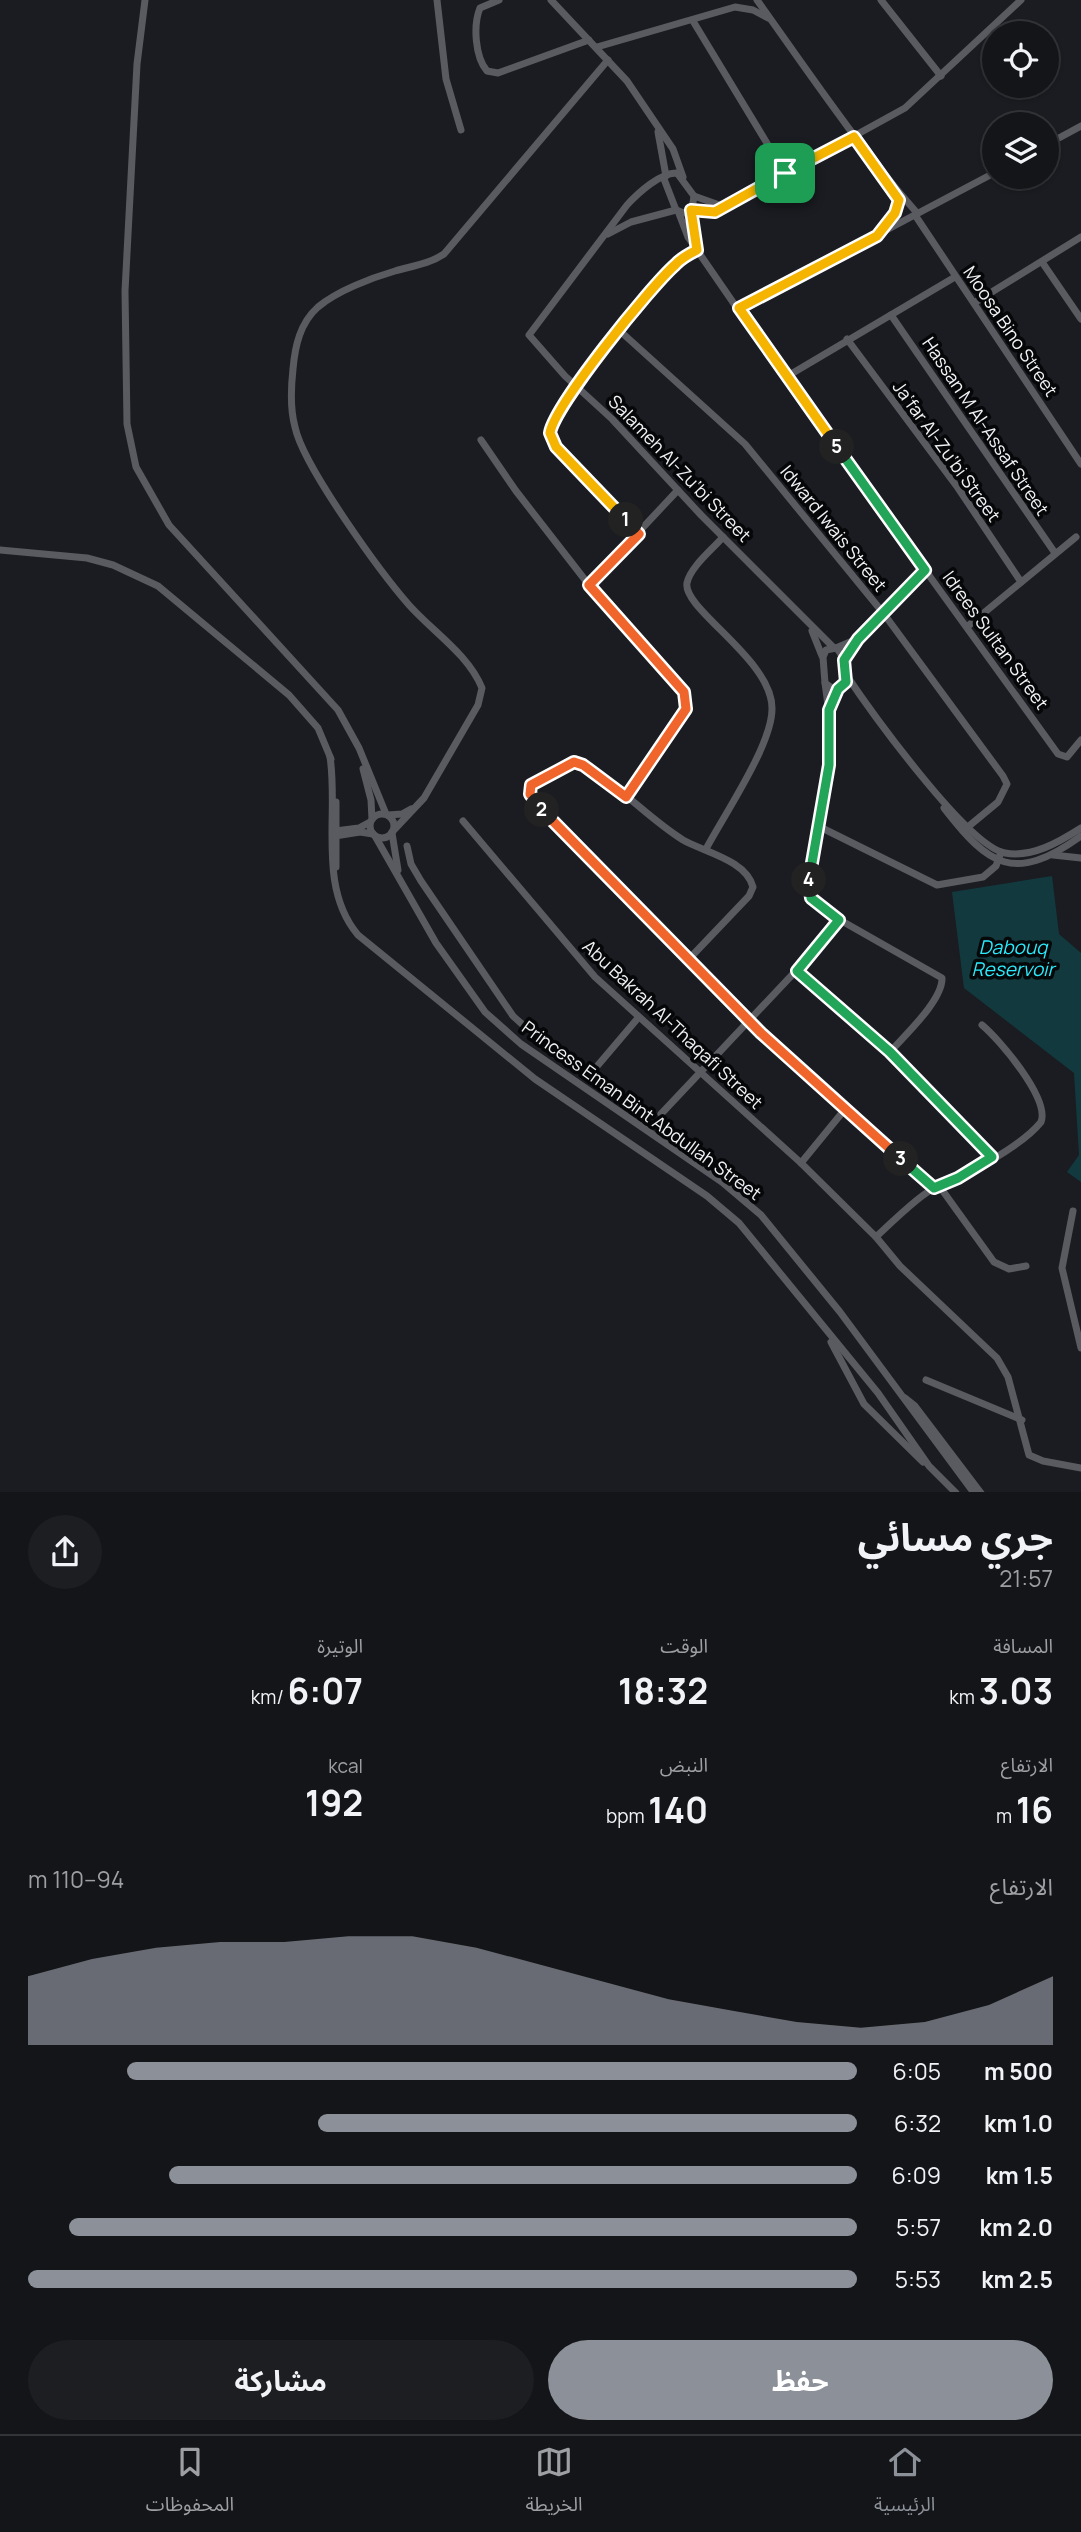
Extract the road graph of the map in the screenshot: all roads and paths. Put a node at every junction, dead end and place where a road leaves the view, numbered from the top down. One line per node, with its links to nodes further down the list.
1 (145, 0): 69 (street)
2 (437, 0): 19 (street)
3 (499, 0): 14 (street)
4 (551, 0): 14 (street)
5 (732, 0): 10 (street)
6 (757, 0): 13 (street, Moosa Bino Street)
7 (881, 0): 17 (street)
8 (1006, 0): 11 (street)
9 (1021, 0): 11 (street)
10 (728, 9): 12 (street); 13 (street)
11 (1011, 9): 17 (street)
12 (693, 21): 15 (street); 23 (street)
13 (771, 21): 21 (street, Moosa Bino Street)
14 (589, 40): 15 (street)
15 (597, 47): 16 (street)
16 (608, 60): 20 (street); 72 (street)
17 (941, 76): 21 (street)
18 (1081, 126): 22 (street)
19 (461, 130)
20 (658, 132): 24 (street); 25 (street)
21 (854, 137): 23 (street); 28 (street, Moosa Bino Street)
22 (1059, 138)
23 (785, 173): 29 (street)
24 (665, 177): 25 (street); 30 (street, Idrees Sultan Street); 33 (street)
25 (683, 178): 27 (street)
26 (982, 179): 32 (street)
27 (694, 196): 29 (street); 31 (street, Idrees Sultan Street)
28 (898, 196): 32 (street, Moosa Bino Street); 34 (street)
29 (727, 206): 31 (street)
30 (677, 210): 31 (street); 33 (street); 36 (street, Idrees Sultan Street)
31 (691, 210): 36 (street, Idrees Sultan Street)
32 (915, 215): 34 (street); 38 (street, Moosa Bino Street)
33 (605, 236): 46 (street, Salameh Al-Zu‘bi Street)
34 (877, 236): 40 (street)
35 (1081, 237): 37 (street)
36 (696, 248): 40 (street, Idrees Sultan Street); 43 (street)
37 (1042, 261): 39 (street); 42 (street)
38 (955, 277): 39 (street, Moosa Bino Street); 41 (street)
39 (974, 303): 48 (street, Moosa Bino Street)
40 (739, 308): 45 (street, Idrees Sultan Street)
41 (891, 315): 44 (street); 54 (street, Hassan M Al-Assaf Street)
42 (1081, 319)
43 (620, 331): 46 (street); 58 (street, Idward Iwais Street)
44 (847, 339): 45 (street); 56 (street, Ja‘far Al-Zu‘bi Street)
45 (786, 377): 55 (street, Idrees Sultan Street)
46 (575, 386): 49 (street, Salameh Al-Zu‘bi Street); 50 (street)
47 (481, 440): 57 (street)
48 (1081, 464)
49 (678, 490): 50 (street); 51 (street, Salameh Al-Zu‘bi Street)
50 (639, 534): 57 (street)
51 (723, 537): 59 (street, Salameh Al-Zu‘bi Street); 85 (street)
52 (1076, 537): 54 (street)
53 (0, 550): 81 (street)
54 (1055, 553): 56 (street)
55 (925, 570): 58 (street); 60 (street, Idrees Sultan Street)
56 (1021, 582): 60 (street)
57 (589, 585): 73 (street)
58 (884, 614): 61 (street); 79 (street, Idward Iwais Street)
59 (808, 624): 62 (street, Salameh Al-Zu‘bi Street); 63 (street, Salameh Al-Zu‘bi Street)
60 (968, 626): 71 (street, Idrees Sultan Street)
61 (858, 639): 62 (street); 64 (street)
62 (834, 648): 63 (street); 64 (street, Salameh Al-Zu‘bi Street)
63 (823, 657): 66 (street)
64 (844, 660): 65 (street)
65 (845, 673): 67 (street); 68 (street)
66 (825, 683): 67 (street); 70 (street)
67 (840, 689): 68 (street); 70 (street)
68 (859, 694): 79 (street)
69 (333, 706): 74 (street); 75 (street)
70 (829, 710): 77 (street)
71 (1081, 742)
72 (426, 793): 74 (street); 80 (street)
73 (626, 797): 85 (street); 92 (street)
74 (387, 815): 75 (street); 80 (street)
75 (371, 820): 81 (street); 82 (street)
76 (463, 821): 94 (street, Abu Bakrah Al-Thaqafi Street)
77 (820, 827): 89 (street); 91 (street)
78 (1081, 828): 83 (street)
79 (965, 829): 86 (street); 89 (street)
80 (392, 832): 82 (street); 90 (street, Princess Eman Bint Abdullah Street)
81 (334, 834): 82 (street); 108 (street)
82 (374, 835): 90 (street, Princess Eman Bint Abdullah Street)
83 (1073, 840): 86 (street); 87 (street); 88 (street)
84 (407, 846): 94 (street)
85 (706, 849): 92 (street)
86 (1001, 852): 89 (street)
87 (1042, 857): 88 (street); 89 (street)
88 (1081, 857)
89 (998, 861)
90 (398, 874): 113 (street, Princess Eman Bint Abdullah Street)
91 (839, 920): 93 (street); 97 (street)
92 (689, 959): 95 (street)
93 (797, 971): 95 (street); 97 (street)
94 (638, 1018): 98 (street, Abu Bakrah Al-Thaqafi Street)
95 (749, 1021): 98 (street); 99 (street)
96 (982, 1025): 101 (street)
97 (890, 1052): 101 (street)
98 (700, 1072): 100 (street); 102 (street, Abu Bakrah Al-Thaqafi Street)
99 (846, 1108): 102 (street); 103 (street)
100 (661, 1114)
101 (992, 1157): 103 (street)
102 (801, 1163): 105 (street, Abu Bakrah Al-Thaqafi Street)
103 (937, 1188): 105 (street); 106 (street)
104 (1073, 1211): 107 (street)
105 (876, 1237): 116 (street, Abu Bakrah Al-Thaqafi Street)
106 (1026, 1266)
107 (1078, 1325): 109 (street)
108 (823, 1328): 110 (street); 111 (street)
109 (1081, 1348)
110 (858, 1370): 111 (street); 114 (street)
111 (849, 1377): 115 (street)
112 (926, 1380): 116 (street)
113 (905, 1398): 117 (street, Princess Eman Bint Abdullah Street); 122 (street, Princess Eman Bint Abdullah Street)
114 (891, 1410): 115 (street); 118 (street)
115 (878, 1420): 118 (street)
116 (1022, 1420): 119 (street, Abu Bakrah Al-Thaqafi Street)
117 (948, 1460): 118 (street); 121 (street, Princess Eman Bint Abdullah Street)
118 (932, 1468): 120 (street)
119 (1081, 1468)
120 (955, 1492)
121 (973, 1492)
122 (980, 1492)

